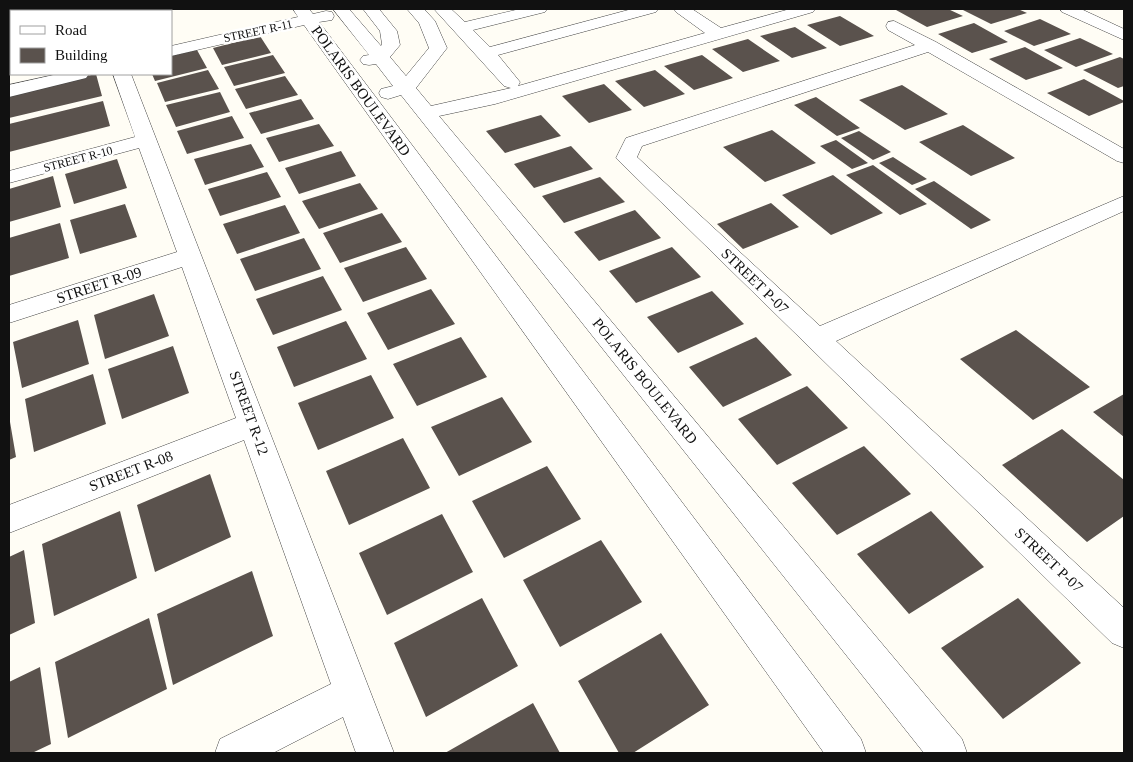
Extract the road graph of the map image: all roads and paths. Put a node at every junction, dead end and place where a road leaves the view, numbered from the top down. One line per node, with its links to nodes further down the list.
1 (442, 9): 14 (street)
2 (540, 9): 14 (street)
3 (650, 9): 20 (street)
4 (682, 9): 15 (street)
5 (773, 9): 12 (street)
6 (786, 9): 12 (street)
7 (807, 9): 12 (street)
8 (1068, 9): 16 (street)
9 (352, 10): 10 (street, STREET R-11); 26 (street, POLARIS BOULEVARD)
10 (305, 14): 19 (street, STREET R-11); 24 (street, POLARIS BOULEVARD)
11 (408, 16): 26 (street)
12 (745, 18): 15 (street)
13 (894, 26): 17 (street)
14 (462, 28): 20 (street)
15 (713, 30): 23 (street); 27 (street)
16 (1124, 35)
17 (930, 46): 29 (street); 34 (street, STREET P-07)
18 (417, 48): 26 (street)
19 (172, 52)
20 (486, 53): 23 (street)
21 (76, 75): 25 (street)
22 (122, 75): 28 (street, STREET R-12)
23 (511, 82): 27 (street)
24 (356, 83): 26 (street); 26 (street); 41 (street, POLARIS BOULEVARD)
25 (9, 90)
26 (416, 92): 27 (street); 42 (street, POLARIS BOULEVARD)
27 (483, 95)
28 (147, 140): 30 (street, STREET R-10); 32 (street, STREET R-12)
29 (1124, 157)
30 (9, 177)
31 (1124, 203): 34 (street)
32 (190, 256): 33 (street, STREET R-09); 35 (street, STREET R-12)
33 (9, 314)
34 (816, 339): 37 (street, STREET P-07)
35 (253, 424): 36 (street, STREET R-08); 38 (street, STREET R-12)
36 (9, 519)
37 (1124, 631)
38 (353, 692): 39 (street); 40 (street, STREET R-12)
39 (234, 753)
40 (375, 753)
41 (847, 753)
42 (948, 753)

